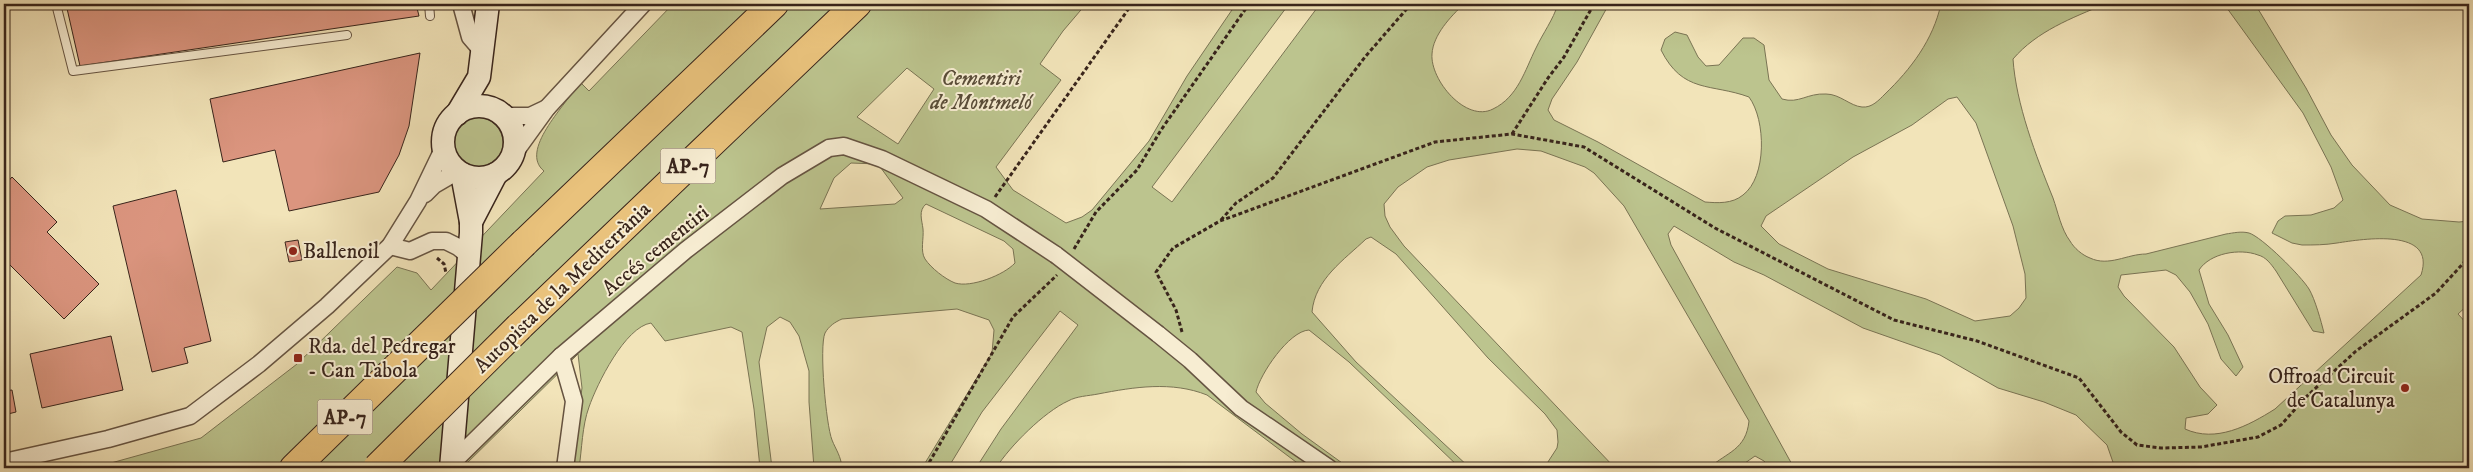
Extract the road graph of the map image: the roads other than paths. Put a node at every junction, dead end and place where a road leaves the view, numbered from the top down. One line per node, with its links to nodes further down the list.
1 (56, 4): 9 (lane)
2 (429, 4): 8 (lane)
3 (461, 4): 10 (street)
4 (488, 4): 10 (street)
5 (642, 4): 12 (street)
6 (774, 4): 26 (highway, AP-7, bridge)
7 (857, 4): 27 (highway, Autopista de la Mediterrània / AP-7, bridge)
8 (430, 16)
9 (347, 35)
10 (483, 52): 11 (street)
11 (479, 77): 13 (street); 14 (street)
12 (547, 108): 13 (street); 16 (street)
13 (500, 113): 14 (street); 16 (street)
14 (457, 114): 15 (street)
15 (443, 148): 17 (street); 19 (street)
16 (513, 155): 18 (street)
17 (460, 173): 18 (street); 19 (street); 20 (street)
18 (496, 174): 20 (street)
19 (418, 201): 21 (street)
20 (472, 222): 22 (street)
21 (390, 246): 22 (street); 24 (street)
22 (469, 256): 25 (street)
23 (561, 356): 25 (street, Accés cementiri); 28 (street); 29 (street, Accés cementiri, bridge)
24 (4, 462)
25 (451, 466)
26 (294, 468)
27 (377, 468)
28 (565, 468)
29 (1329, 468)

